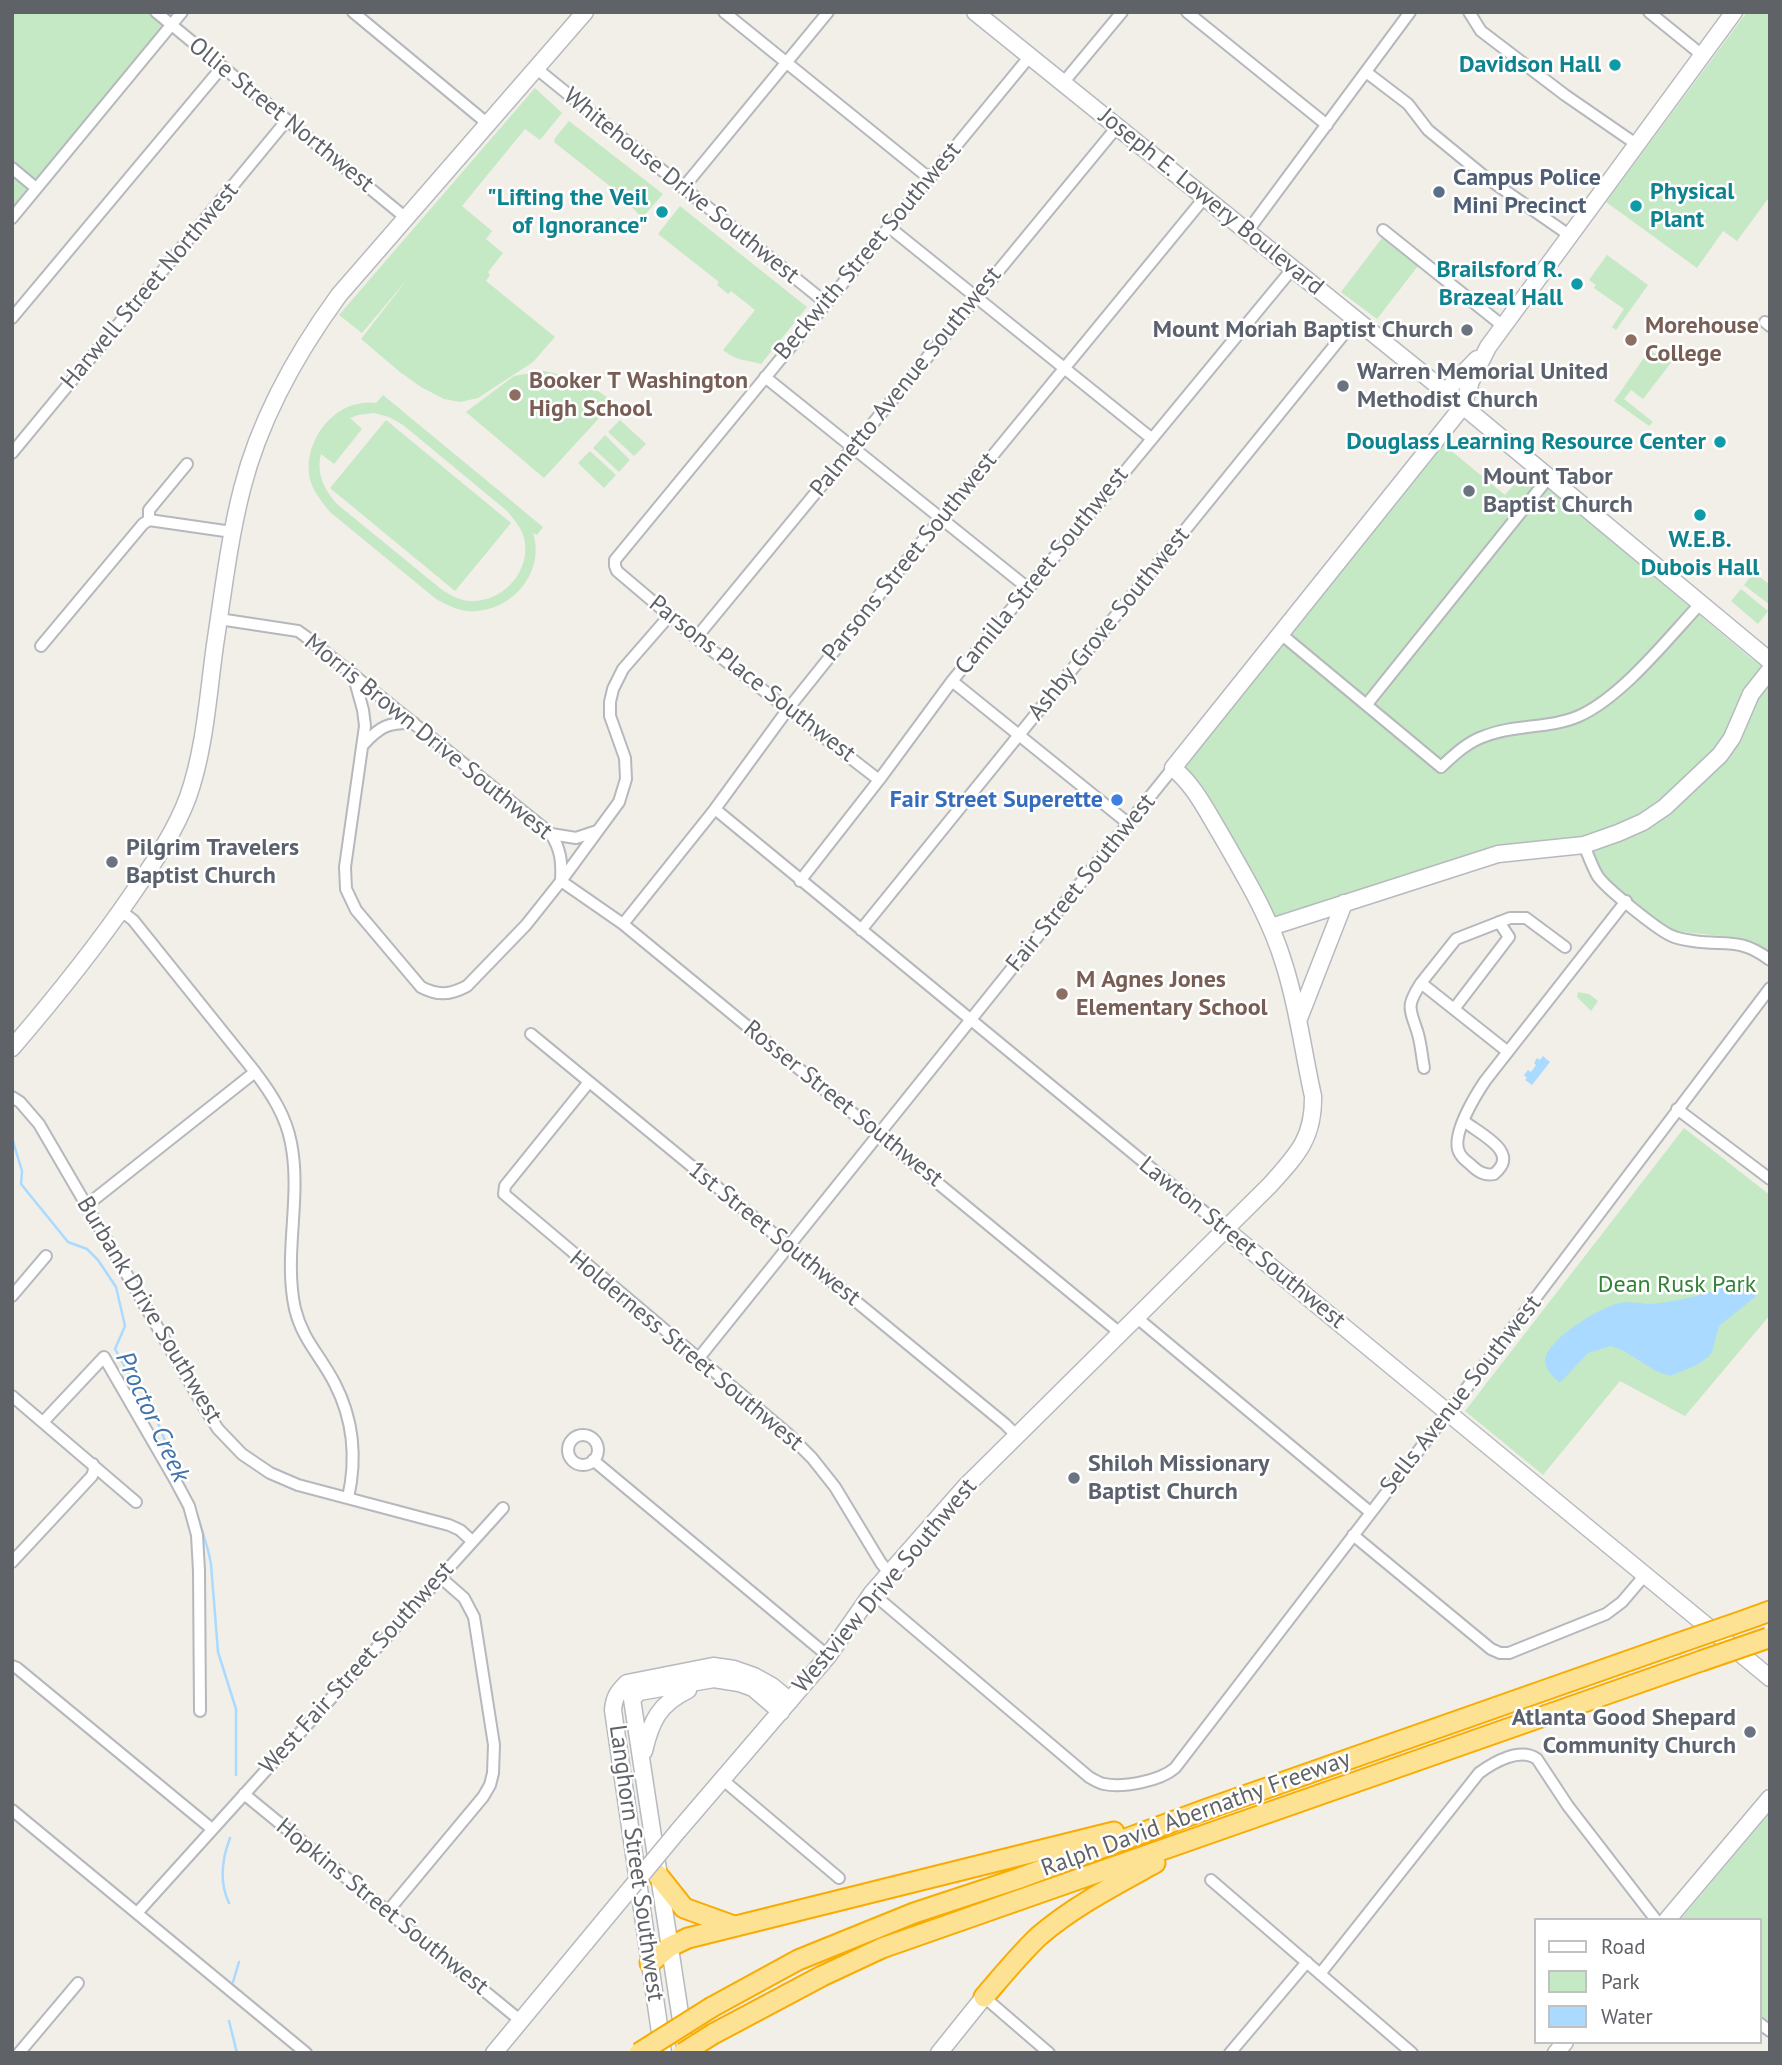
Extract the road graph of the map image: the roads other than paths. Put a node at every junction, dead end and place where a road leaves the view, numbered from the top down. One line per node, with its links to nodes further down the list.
1 (156, 12): 14 (street, Ollie Street Northwest)
2 (182, 12): 14 (street)
3 (354, 12): 23 (street)
4 (584, 12): 19 (street)
5 (724, 12): 17 (street)
6 (828, 12): 17 (street)
7 (1122, 12): 21 (street)
8 (1187, 12): 24 (street)
9 (1469, 12): 26 (street)
10 (1649, 12): 15 (street)
11 (1734, 12): 15 (street)
12 (981, 14): 16 (street, Joseph E. Lowery Boulevard)
13 (1407, 14): 20 (street)
14 (171, 25): 18 (street, Ollie Street Northwest); 29 (street)
15 (1702, 55): 26 (street)
16 (1030, 56): 21 (street, Joseph E. Lowery Boulevard); 28 (street, Beckwith Street Southwest)
17 (787, 63): 28 (street); 30 (street)
18 (222, 67): 22 (street, Ollie Street Northwest); 41 (street)
19 (537, 69): 23 (street); 30 (street, Whitehouse Drive Southwest)
20 (1366, 72): 24 (street); 37 (street)
21 (1063, 83): 25 (street, Joseph E. Lowery Boulevard)
22 (287, 120): 33 (street, Ollie Street Northwest); 51 (street, Harwell Street Northwest)
23 (488, 124): 33 (street)
24 (1327, 125): 36 (street)
25 (1117, 127): 31 (street, Joseph E. Lowery Boulevard); 39 (street, Palmetto Avenue Southwest)
26 (1636, 144): 37 (street)
27 (12, 168): 29 (street)
28 (929, 178): 34 (street, Beckwith Street Southwest)
29 (36, 188): 32 (street)
30 (683, 188): 40 (street, Whitehouse Drive Southwest)
31 (1205, 197): 36 (street, Joseph E. Lowery Boulevard); 45 (street, Parsons Street Southwest)
32 (12, 218)
33 (406, 218): 56 (street)
34 (889, 227): 39 (street); 40 (street, Beckwith Street Southwest)
35 (1383, 230): 43 (street)
36 (1248, 232): 38 (street, Joseph E. Lowery Boulevard)
37 (1569, 235): 43 (street)
38 (1293, 268): 42 (street, Joseph E. Lowery Boulevard); 49 (street, Camilla Street Southwest)
39 (976, 297): 45 (street); 50 (street, Palmetto Avenue Southwest)
40 (826, 303): 46 (street, Beckwith Street Southwest)
41 (12, 318)
42 (1356, 319): 47 (street, Joseph E. Lowery Boulevard); 72 (street, Ashby Grove Southwest)
43 (1503, 326): 44 (street)
44 (1488, 347): 47 (street); 48 (street)
45 (1064, 368): 49 (street); 54 (street, Parsons Street Southwest)
46 (765, 377): 50 (street); 57 (street, Beckwith Street Southwest)
47 (1445, 391): 48 (street, Joseph E. Lowery Boulevard)
48 (1464, 406): 53 (street, Joseph E. Lowery Boulevard); 62 (street, Fair Street Southwest)
49 (1151, 438): 58 (street, Camilla Street Southwest)
50 (853, 447): 54 (street); 63 (street, Palmetto Avenue Southwest)
51 (12, 453)
52 (187, 464): 55 (street)
53 (1549, 477): 59 (street, Joseph E. Lowery Boulevard); 69 (street)
54 (941, 518): 58 (street); 70 (street, Parsons Street Southwest)
55 (149, 520): 56 (street); 64 (street)
56 (232, 532): 61 (street)
57 (625, 578): 60 (street, Parsons Place Southwest)
58 (1029, 589): 68 (street, Camilla Street Southwest)
59 (1701, 603): 65 (street, Joseph E. Lowery Boulevard); 69 (street)
60 (670, 615): 63 (street, Parsons Place Southwest); 78 (street)
61 (219, 619): 67 (street, Morris Brown Drive Southwest); 85 (street)
62 (1281, 634): 69 (street); 74 (street, Fair Street Southwest)
63 (696, 638): 70 (street, Parsons Place Southwest)
64 (41, 646)
65 (1770, 661)
66 (1770, 670): 80 (street)
67 (353, 674): 71 (street, Morris Brown Drive Southwest); 73 (street)
68 (952, 681): 72 (street); 75 (street, Camilla Street Southwest)
69 (1367, 704)
70 (788, 709): 75 (street, Parsons Place Southwest); 76 (street, Parsons Street Southwest)
71 (414, 723): 73 (street); 79 (street, Morris Brown Drive Southwest)
72 (1019, 735): 77 (street); 89 (street, Ashby Grove Southwest)
73 (363, 745): 81 (street)
74 (1173, 768): 77 (street, Fair Street Southwest); 88 (street, Westview Drive Southwest)
75 (879, 780): 82 (street, Camilla Street Southwest)
76 (715, 809): 82 (street, Lawton Street Southwest); 87 (street, Parsons Street Southwest)
77 (1129, 824): 95 (street, Fair Street Southwest)
78 (599, 830): 79 (street); 81 (street)
79 (551, 834): 81 (street, Morris Brown Drive Southwest)
80 (1584, 845): 83 (street); 84 (street)
81 (561, 881): 87 (street, Rosser Street Southwest)
82 (800, 881): 89 (street, Lawton Street Southwest)
83 (1626, 901): 91 (street); 99 (street)
84 (1344, 903): 88 (street); 96 (street)
85 (121, 911): 98 (street); 101 (street)
86 (1499, 922): 90 (street); 92 (street); 94 (street)
87 (623, 924): 106 (street, Rosser Street Southwest)
88 (1271, 927): 96 (street, Westview Drive Southwest)
89 (861, 930): 95 (street, Lawton Street Southwest)
90 (1565, 947)
91 (1770, 960)
92 (1421, 983): 94 (street); 100 (street)
93 (1770, 988): 104 (street, Sells Avenue Southwest)
94 (1454, 1009): 99 (street)
95 (970, 1019): 106 (street, Fair Street Southwest); 109 (street, Lawton Street Southwest)
96 (1298, 1021): 109 (street, Westview Drive Southwest)
97 (531, 1034): 102 (street, 1st Street Southwest)
98 (12, 1048)
99 (1508, 1052): 105 (street)
100 (1424, 1068)
101 (255, 1072): 108 (street); 122 (street)
102 (589, 1082): 110 (street, 1st Street Southwest); 115 (street, Holderness Street Southwest)
103 (12, 1097): 108 (street, Burbank Drive Southwest)
104 (1677, 1109): 107 (street); 117 (street, Sells Avenue Southwest)
105 (1464, 1121): 105 (street)
106 (879, 1134): 110 (street, Fair Street Southwest); 114 (street, Rosser Street Southwest)
107 (1770, 1179)
108 (87, 1205): 122 (street, Burbank Drive Southwest)
109 (1225, 1229): 113 (street, Westview Drive Southwest); 117 (street, Lawton Street Southwest)
110 (789, 1246): 115 (street, Fair Street Southwest); 119 (street, 1st Street Southwest)
111 (46, 1256): 112 (street)
112 (12, 1296)
113 (1136, 1317): 114 (street, Westview Drive Southwest); 125 (street)
114 (1119, 1334): 119 (street, Westview Drive Southwest)
115 (698, 1359): 129 (street, Holderness Street Southwest)
116 (13, 1399): 118 (street)
117 (1447, 1412): 125 (street, Sells Avenue Southwest); 130 (street, Lawton Street Southwest)
118 (43, 1422): 121 (street); 141 (street)
119 (1016, 1435): 129 (street, Westview Drive Southwest)
120 (593, 1461): 135 (street)
121 (93, 1464): 123 (street); 128 (street)
122 (348, 1498): 127 (street, Burbank Drive Southwest)
123 (136, 1502)
124 (503, 1508): 127 (street, West Fair Street Southwest)
125 (1370, 1512): 126 (street, Sells Avenue Southwest)
126 (1353, 1535): 130 (street); 132 (street, Sells Avenue Southwest)
127 (472, 1541): 131 (street, West Fair Street Southwest)
128 (12, 1562)
129 (890, 1574): 132 (street, Westview Drive Southwest)
130 (1645, 1575): 137 (street, Lawton Street Southwest)
131 (440, 1577): 144 (street, West Fair Street Southwest); 153 (street)
132 (873, 1593): 135 (street, Westview Drive Southwest)
133 (1770, 1611): 146 (highway, Ralph David Abernathy Freeway, bridge)
134 (1769, 1637): 149 (highway, Ralph David Abernathy Freeway, bridge)
135 (828, 1656): 140 (street, Westview Drive Southwest)
136 (12, 1666): 148 (street)
137 (1770, 1678)
138 (703, 1681): 139 (street, Langhorn Street Southwest); 140 (street, Langhorn Street Southwest); 142 (street)
139 (625, 1696): 140 (street, Langhorn Street Southwest); 142 (street, Langhorn Street Southwest); 160 (street, Langhorn Street Southwest)
140 (785, 1706): 143 (street, Westview Drive Southwest)
141 (200, 1711)
142 (642, 1763): 150 (street, Langhorn Street Southwest)
143 (723, 1780): 151 (street); 164 (street, Westview Drive Southwest, bridge)
144 (244, 1794): 148 (street, West Fair Street Southwest); 153 (street, Hopkins Street Southwest)
145 (1770, 1798): 156 (street)
146 (1207, 1809): 157 (highway); 168 (highway, Ralph David Abernathy Freeway, bridge)
147 (12, 1811): 154 (street)
148 (212, 1829): 154 (street, West Fair Street Southwest)
149 (1199, 1837): 163 (highway); 170 (highway, Ralph David Abernathy Freeway, bridge)
150 (657, 1874): 157 (highway); 158 (street, Langhorn Street Southwest)
151 (839, 1878)
152 (1211, 1880): 159 (street)
153 (388, 1911): 164 (street, Hopkins Street Southwest)
154 (136, 1913): 166 (street)
155 (1654, 1918): 161 (street)
156 (1669, 1918)
157 (733, 1926): 158 (highway)
158 (669, 1947): 160 (highway); 170 (street, Langhorn Street Southwest)
159 (1307, 1962): 161 (street); 173 (street)
160 (650, 1963): 169 (street, Langhorn Street Southwest)
161 (1320, 1974): 174 (street)
162 (78, 1983): 165 (street)
163 (984, 1997): 171 (street); 172 (street)
164 (521, 2021): 167 (street, Westview Drive Southwest)
165 (19, 2053)
166 (306, 2053)
167 (494, 2053)
168 (639, 2053)
169 (663, 2053)
170 (685, 2053)
171 (939, 2053)
172 (1049, 2053)
173 (1230, 2053)
174 (1412, 2053)

